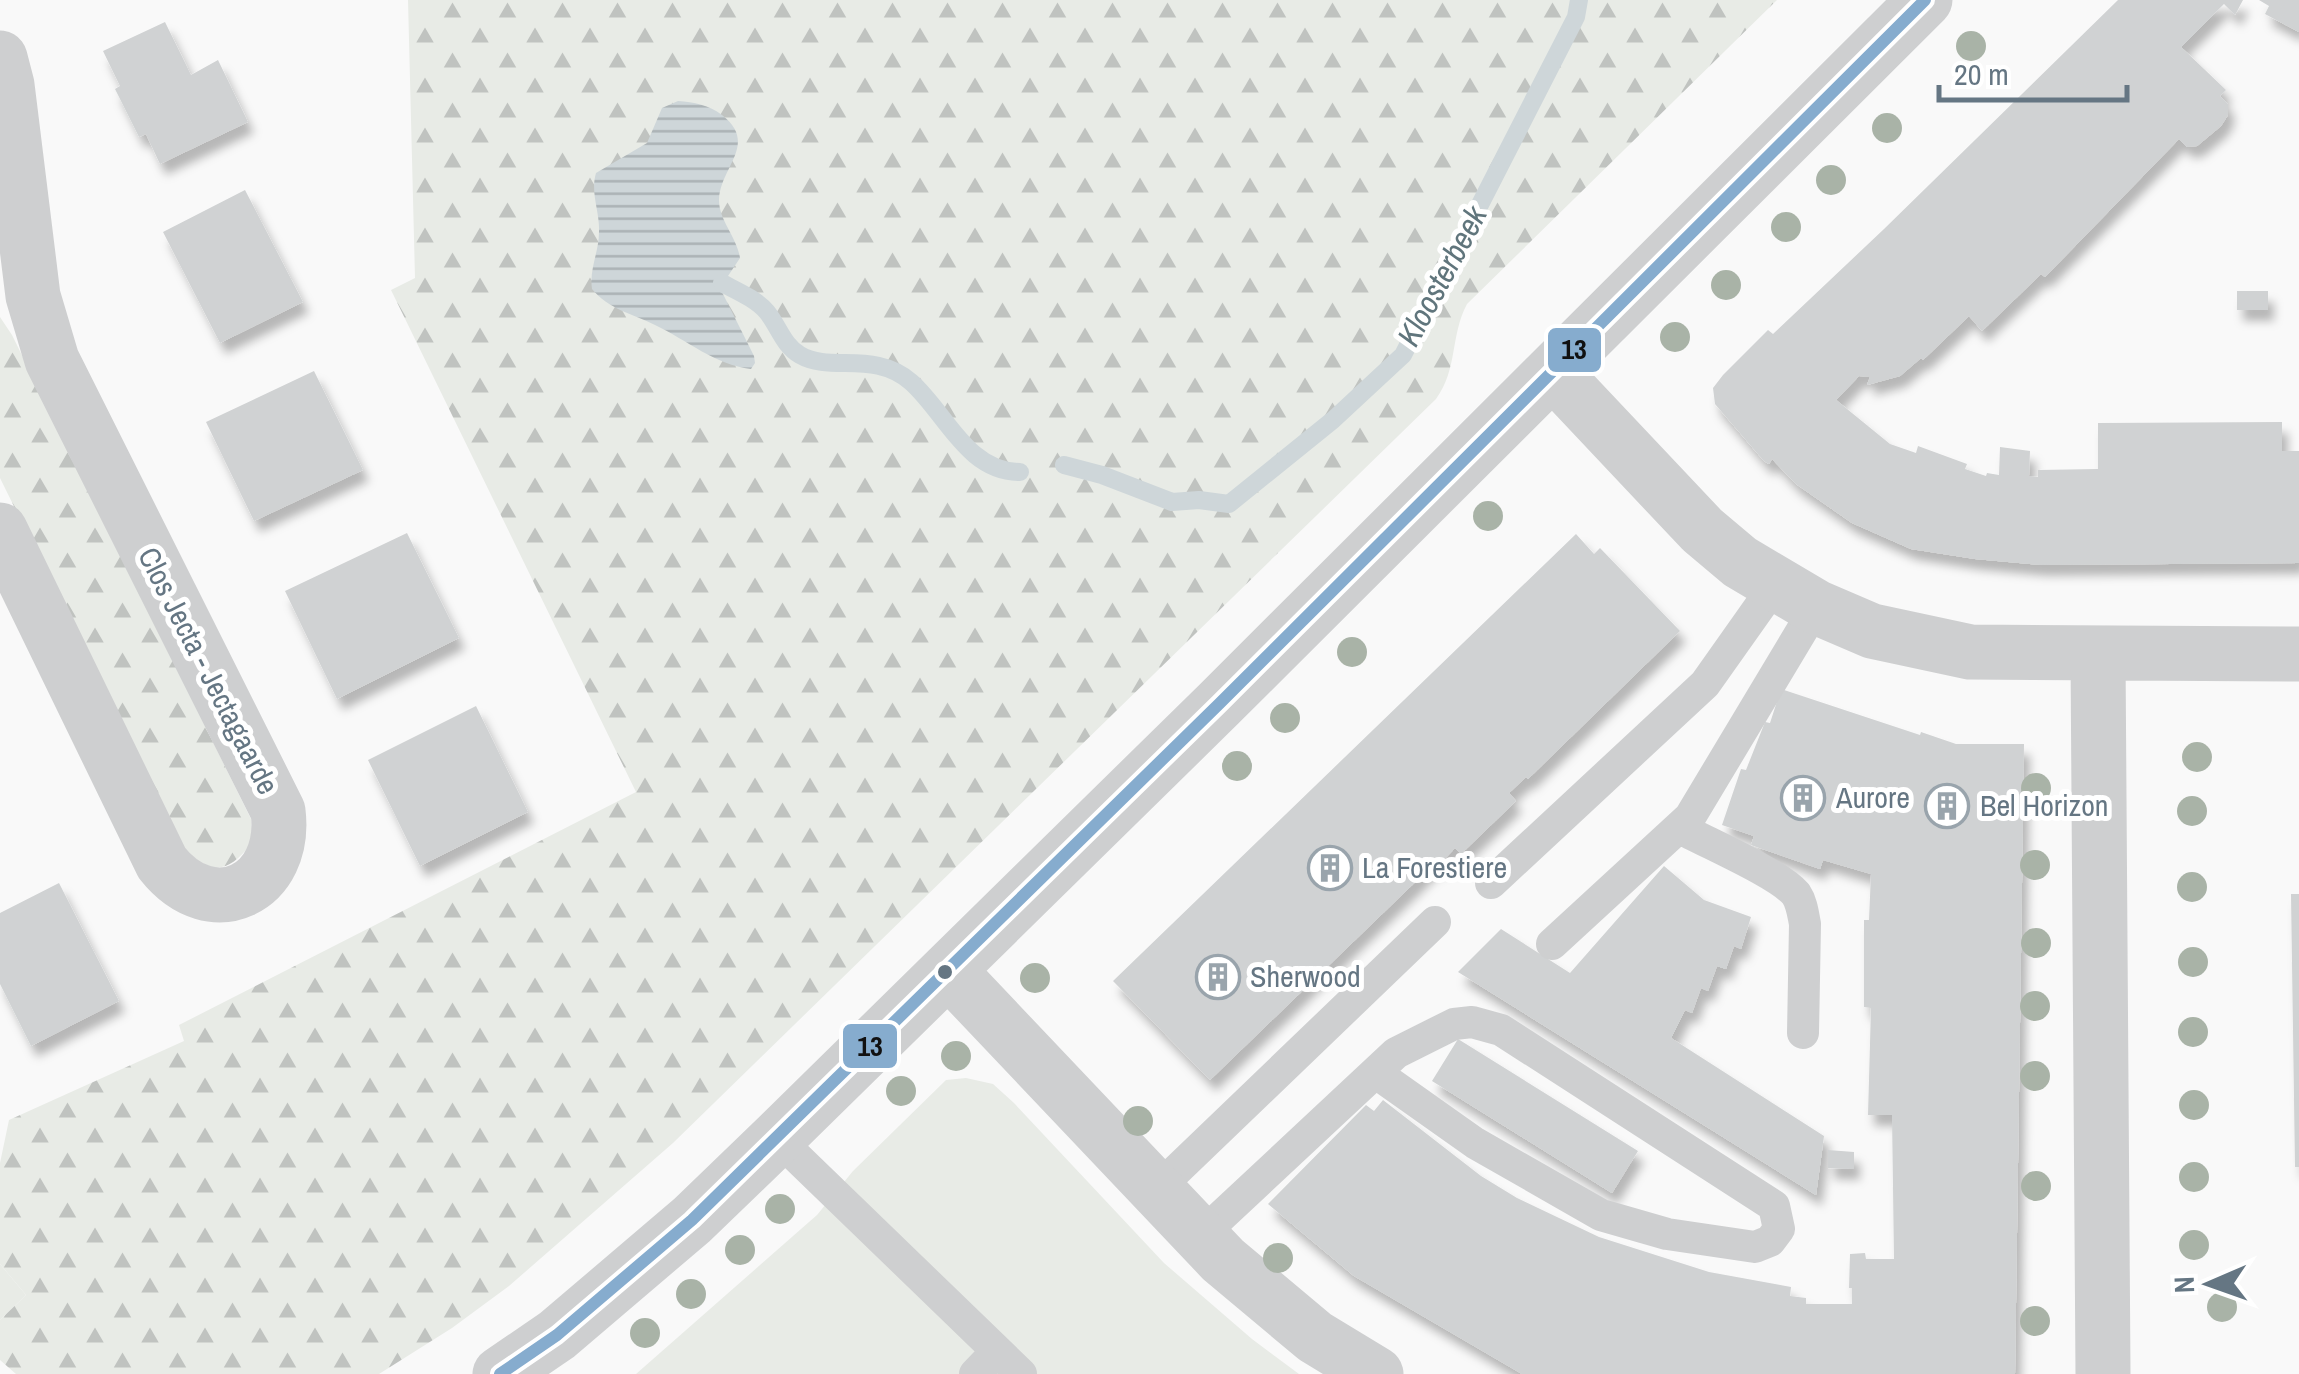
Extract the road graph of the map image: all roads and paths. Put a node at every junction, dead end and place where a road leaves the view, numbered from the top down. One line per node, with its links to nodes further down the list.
1 (1924, 0): 3 (street)
2 (0, 58): 4 (street, Clos Jecta - Jectagaarde)
3 (1553, 372): 5 (street); 12 (street)
4 (0, 530)
5 (1796, 596): 6 (street); 8 (lane); 9 (lane)
6 (2098, 654): 7 (street); 22 (street)
7 (2299, 654)
8 (1680, 828): 11 (lane); 13 (lane)
9 (1491, 883)
10 (1435, 922): 16 (lane)
11 (1552, 944)
12 (948, 970): 15 (street); 16 (street)
13 (1804, 1033)
14 (1376, 1073): 14 (lane); 17 (lane)
15 (777, 1138): 18 (lane); 20 (street)
16 (1156, 1190): 17 (street)
17 (1200, 1236): 19 (street)
18 (986, 1362): 21 (lane)
19 (1365, 1371)
20 (500, 1374)
21 (1020, 1374)
22 (2103, 1374)

